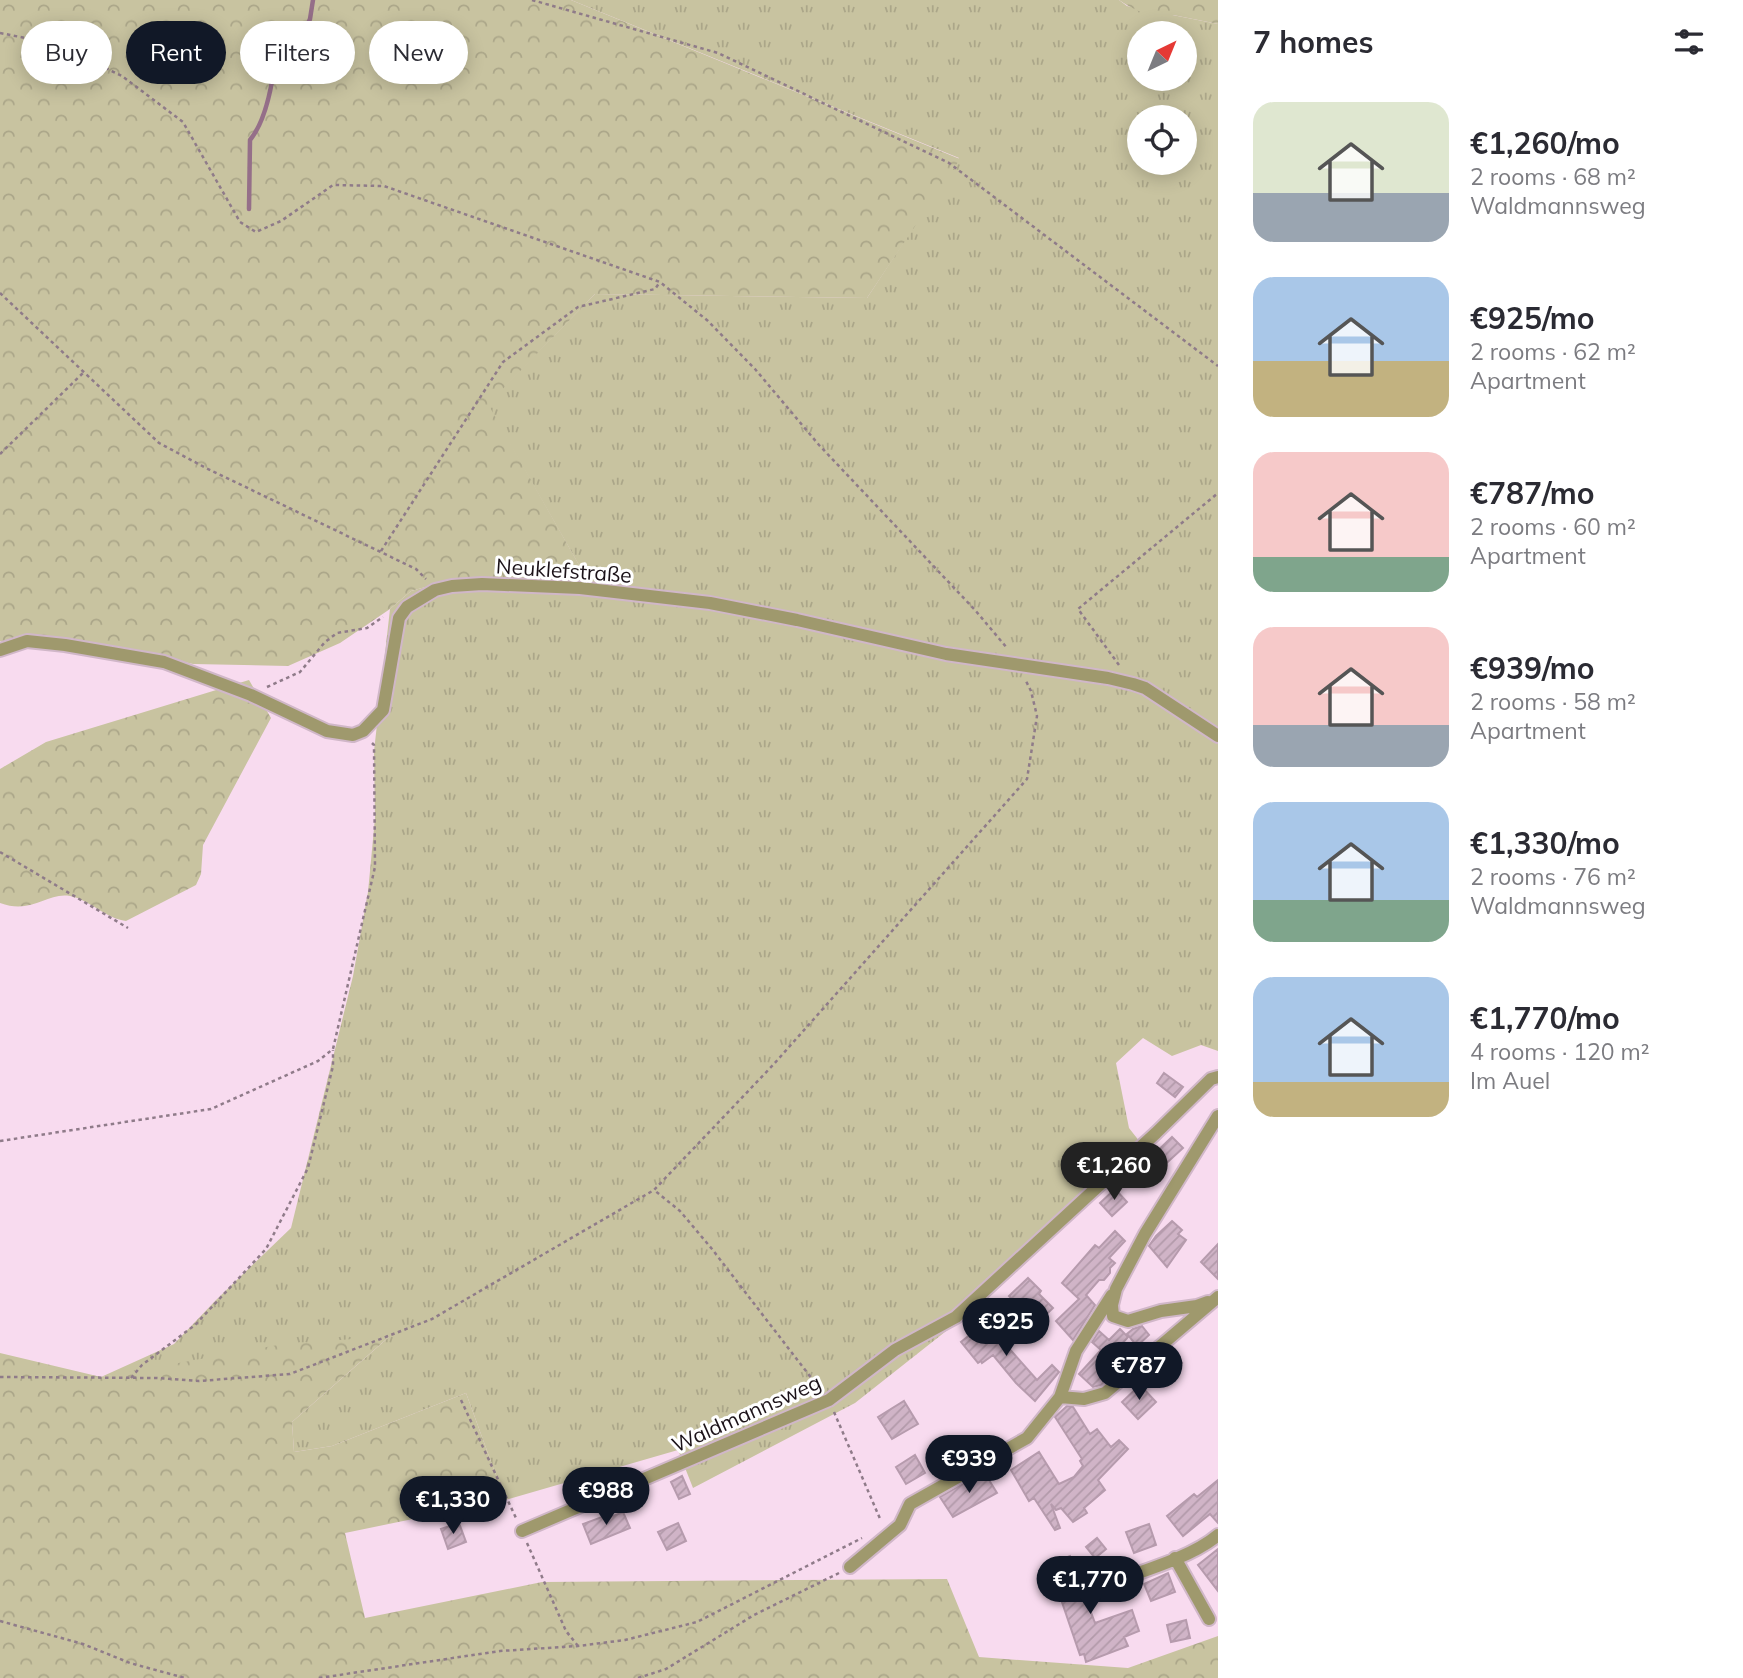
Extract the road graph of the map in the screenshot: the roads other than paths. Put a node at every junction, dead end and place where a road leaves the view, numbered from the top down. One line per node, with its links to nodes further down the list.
1 (0, 650): 2 (street, Neuklefstraße)
2 (1218, 736)
3 (1218, 1077): 8 (street, Waldmannsweg)
4 (1218, 1116): 5 (street)
5 (1116, 1289): 6 (street); 7 (street)
6 (1218, 1298): 7 (street)
7 (1060, 1397): 11 (street)
8 (522, 1531)
9 (1218, 1535): 10 (street)
10 (1175, 1558): 12 (street); 13 (street)
11 (850, 1567)
12 (1096, 1588)
13 (1209, 1619)

